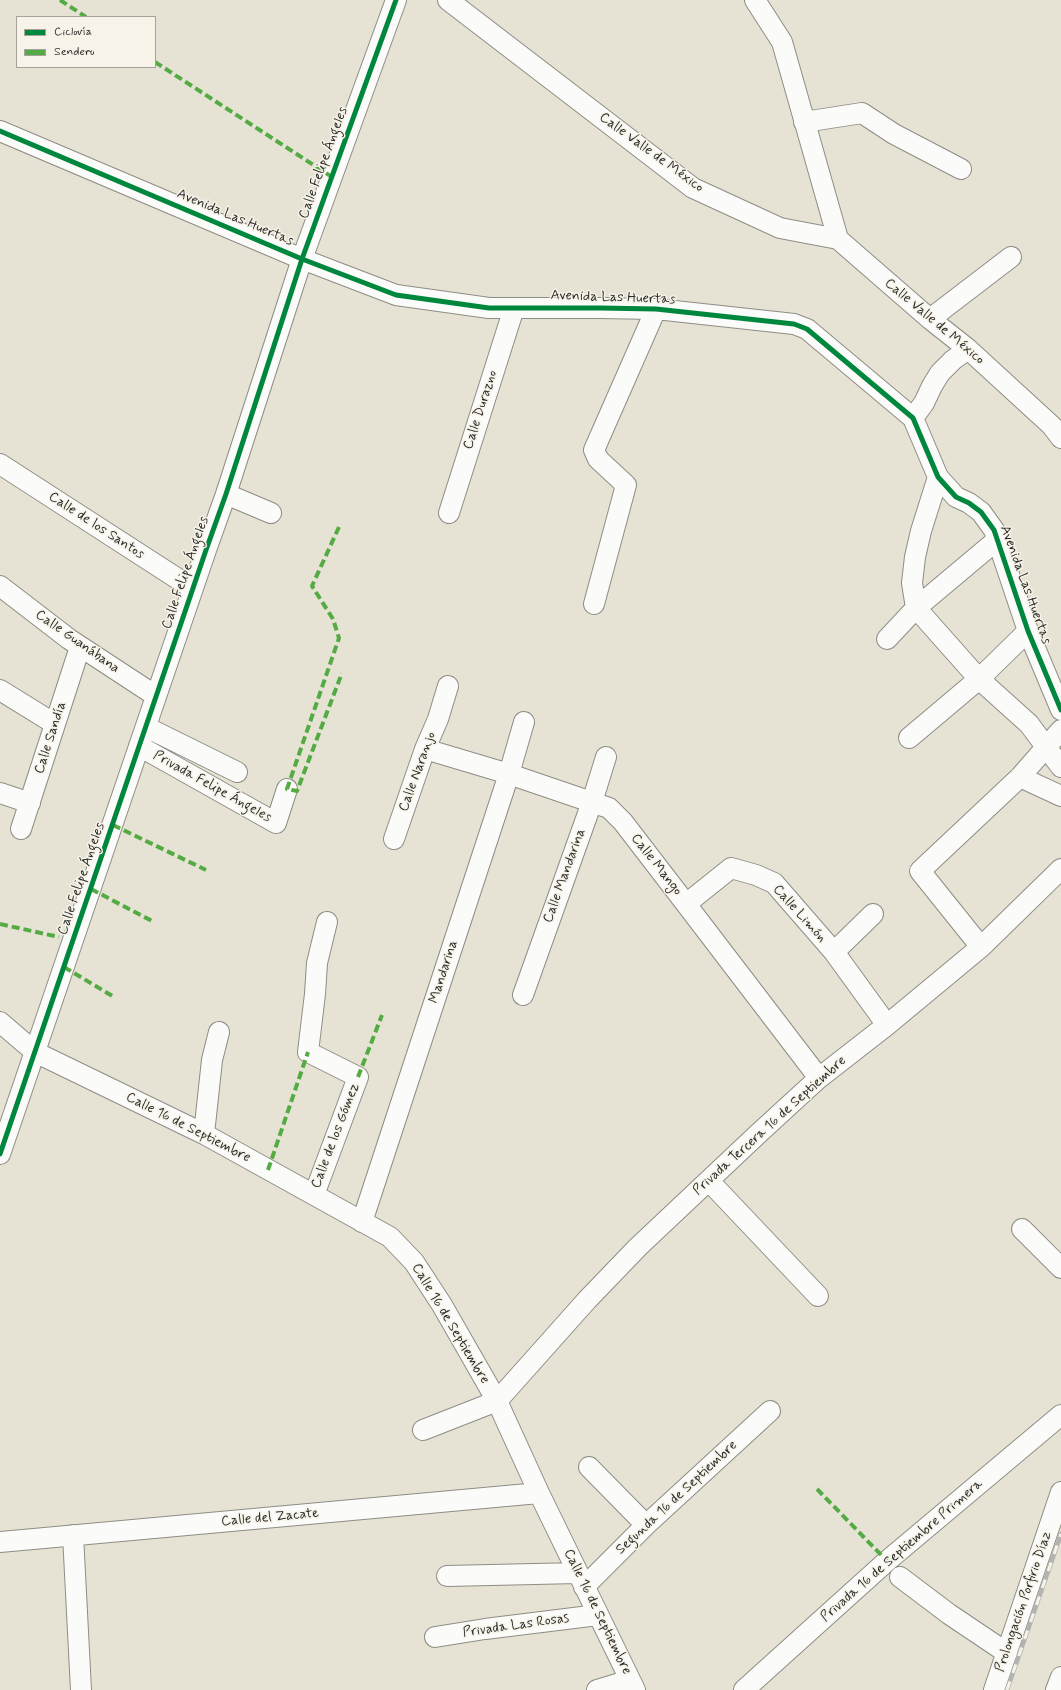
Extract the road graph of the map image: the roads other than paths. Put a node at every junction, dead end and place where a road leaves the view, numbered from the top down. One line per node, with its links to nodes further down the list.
1 (396, 0): 9 (street, Calle Felipe Ángeles)
2 (448, 0): 7 (street, Calle Valle de México)
3 (755, 0): 4 (street)
4 (804, 122): 6 (street); 7 (street)
5 (0, 131): 9 (street, Avenida Las Huertas)
6 (961, 169)
7 (838, 240): 12 (street, Calle Valle de México)
8 (1011, 257): 12 (street)
9 (302, 259): 10 (street, Avenida Las Huertas); 18 (street, Calle Felipe Ángeles)
10 (514, 308): 11 (street, Avenida Las Huertas); 19 (street, Calle Durazno)
11 (656, 309): 14 (street, Avenida Las Huertas); 24 (street)
12 (930, 319): 13 (street, Calle Valle de México)
13 (968, 349): 14 (street); 15 (street, Calle Valle de México)
14 (913, 418): 17 (street, Avenida Las Huertas)
15 (1058, 430)
16 (0, 464): 23 (street, Calle de los Santos)
17 (938, 477): 21 (street, Avenida Las Huertas); 25 (street)
18 (226, 494): 20 (street); 23 (street, Calle Felipe Ángeles)
19 (449, 513)
20 (271, 514)
21 (998, 540): 25 (street); 26 (street, Avenida Las Huertas)
22 (0, 586): 28 (street, Calle Guanábana)
23 (192, 588): 32 (street, Calle Felipe Ángeles)
24 (594, 604)
25 (916, 608): 27 (street); 29 (street)
26 (1028, 631): 29 (street); 33 (street, Avenida Las Huertas)
27 (887, 639)
28 (80, 647): 32 (street, Calle Guanábana); 35 (street, Calle Sandía)
29 (979, 679): 38 (street); 40 (street)
30 (448, 686): 41 (street, Calle Naranjo)
31 (0, 690): 35 (street)
32 (156, 696): 36 (street, Calle Felipe Ángeles)
33 (1061, 710)
34 (524, 722): 45 (street, Mandarina)
35 (55, 724): 51 (street, Calle Sandía)
36 (146, 727): 39 (street, Calle Felipe Ángeles); 44 (street)
37 (1061, 730): 40 (street)
38 (909, 738)
39 (139, 746): 47 (street, Privada Felipe Ángeles); 64 (street, Calle Felipe Ángeles)
40 (1046, 746): 43 (street); 46 (street)
41 (425, 749): 45 (street, Calle Mango); 53 (street, Calle Naranjo)
42 (606, 757): 50 (street, Calle Mandarina)
43 (1061, 768)
44 (237, 772)
45 (508, 774): 50 (street, Calle Mango); 70 (street, Mandarina)
46 (1020, 777): 49 (street); 58 (street)
47 (287, 789)
48 (0, 793): 51 (street)
49 (1061, 796)
50 (592, 802): 55 (street, Calle Mango); 60 (street, Calle Mandarina)
51 (30, 803): 52 (street, Calle Sandía)
52 (21, 829)
53 (394, 838)
54 (1061, 869): 58 (street, Privada Tercera 16 de Septiembre)
55 (686, 904): 59 (street, Calle Limón); 65 (street, Calle Mango)
56 (873, 914): 59 (street)
57 (327, 922): 69 (street, Calle de los Gómez)
58 (981, 947): 62 (street, Privada Tercera 16 de Septiembre)
59 (834, 952): 62 (street, Calle Limón)
60 (523, 995)
61 (0, 1022): 64 (street, Calle 16 de Septiembre)
62 (887, 1025): 65 (street, Privada Tercera 16 de Septiembre)
63 (219, 1032): 66 (street)
64 (36, 1052): 66 (street, Calle 16 de Septiembre); 67 (street, Calle Felipe Ángeles)
65 (819, 1078): 68 (street, Privada Tercera 16 de Septiembre)
66 (204, 1134): 69 (street, Calle 16 de Septiembre)
67 (0, 1154)
68 (709, 1180): 73 (street); 74 (street, Privada Tercera 16 de Septiembre)
69 (314, 1195): 70 (street, Calle 16 de Septiembre)
70 (362, 1222): 74 (street, Calle 16 de Septiembre)
71 (1022, 1228): 72 (street)
72 (1061, 1268)
73 (818, 1296)
74 (497, 1401): 77 (street); 80 (street, Calle 16 de Septiembre)
75 (770, 1411): 81 (street, Segunda 16 de Septiembre)
76 (1061, 1415): 94 (street, Privada 16 de Septiembre Primera)
77 (423, 1430)
78 (589, 1467): 81 (street)
79 (1061, 1492): 89 (street, Prolongación Porfirio Díaz)
80 (539, 1493): 82 (street, Calle del Zacate); 86 (street, Calle 16 de Septiembre)
81 (646, 1525): 86 (street, Segunda 16 de Septiembre)
82 (73, 1535): 83 (street, Calle del Zacate); 92 (street)
83 (0, 1542)
84 (447, 1576): 86 (street)
85 (900, 1577): 89 (street)
86 (581, 1580): 87 (street, Calle 16 de Septiembre)
87 (598, 1615): 88 (street, Privada Las Rosas); 91 (street, Calle 16 de Septiembre)
88 (435, 1637)
89 (1007, 1653): 95 (street, Prolongación Porfirio Díaz)
90 (1061, 1677): 96 (street)
91 (632, 1685): 93 (street)
92 (81, 1690)
93 (597, 1690)
94 (744, 1690)
95 (994, 1690)
96 (1056, 1690)

